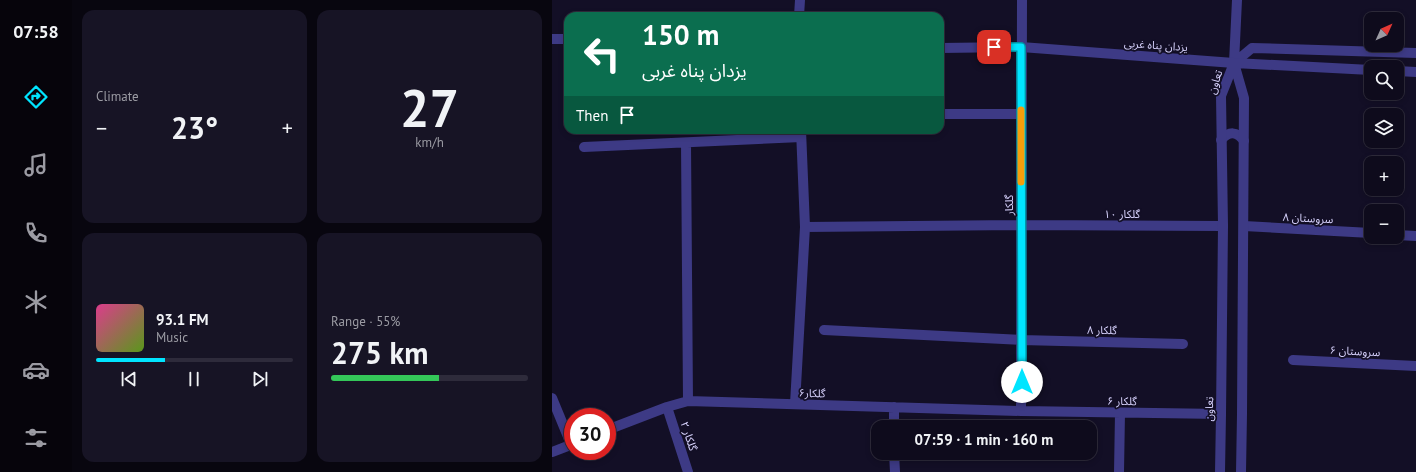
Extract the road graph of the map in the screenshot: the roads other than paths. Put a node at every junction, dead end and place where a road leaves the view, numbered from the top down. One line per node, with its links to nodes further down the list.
1 (800, 0): 4 (street)
2 (1022, 0): 7 (street, گلکار)
3 (1237, 0): 10 (street)
4 (799, 12)
5 (552, 39): 6 (street)
6 (564, 39)
7 (1021, 47): 8 (street, یزدان پناه غربی); 10 (street, یزدان پناه غربی); 15 (street, گلکار)
8 (944, 48)
9 (1416, 53): 10 (street)
10 (1234, 63): 11 (street, یزدان پناه غربی); 17 (street, تعاون); 18 (street, تعاون)
11 (1364, 70)
12 (1404, 71): 13 (street)
13 (1416, 72)
14 (944, 114): 15 (street)
15 (1021, 114): 21 (street, گلکار)
16 (801, 134): 19 (street); 24 (street)
17 (1221, 140): 18 (street); 22 (street, تعاون)
18 (1244, 141): 23 (street, تعاون)
19 (686, 143): 20 (street); 34 (street)
20 (584, 147)
21 (1021, 225): 22 (street, گلکار ۱۰); 24 (street, گلکار ۱۰); 29 (street, گلکار)
22 (1223, 226): 40 (street, تعاون)
23 (1244, 226): 25 (street, سروستان ۸); 51 (street, تعاون)
24 (804, 227): 35 (street)
25 (1364, 234)
26 (1404, 235): 27 (street)
27 (1416, 236)
28 (824, 330): 29 (street, گلکار ۸)
29 (1021, 340): 30 (street, گلکار ۸); 38 (street, گلکار)
30 (1182, 344)
31 (1293, 360): 32 (street, سروستان ۶)
32 (1416, 366)
33 (552, 398): 42 (street)
34 (688, 401): 35 (street, گلکار۶); 36 (street, گلکار۶)
35 (795, 404): 37 (street, گلکار۶)
36 (667, 407): 43 (street, گلکار۶); 47 (street, گلکار ۲)
37 (894, 407): 38 (street, گلکار۶); 41 (street)
38 (1022, 411): 39 (street, گلکار ۶)
39 (1120, 413): 40 (street, گلکار ۶); 49 (street)
40 (1221, 414): 50 (street, تعاون)
41 (894, 420)
42 (564, 426)
43 (616, 427)
44 (564, 447): 45 (street)
45 (552, 452)
46 (894, 460): 48 (street)
47 (688, 472)
48 (895, 472)
49 (1120, 472)
50 (1220, 472)
51 (1241, 472)

